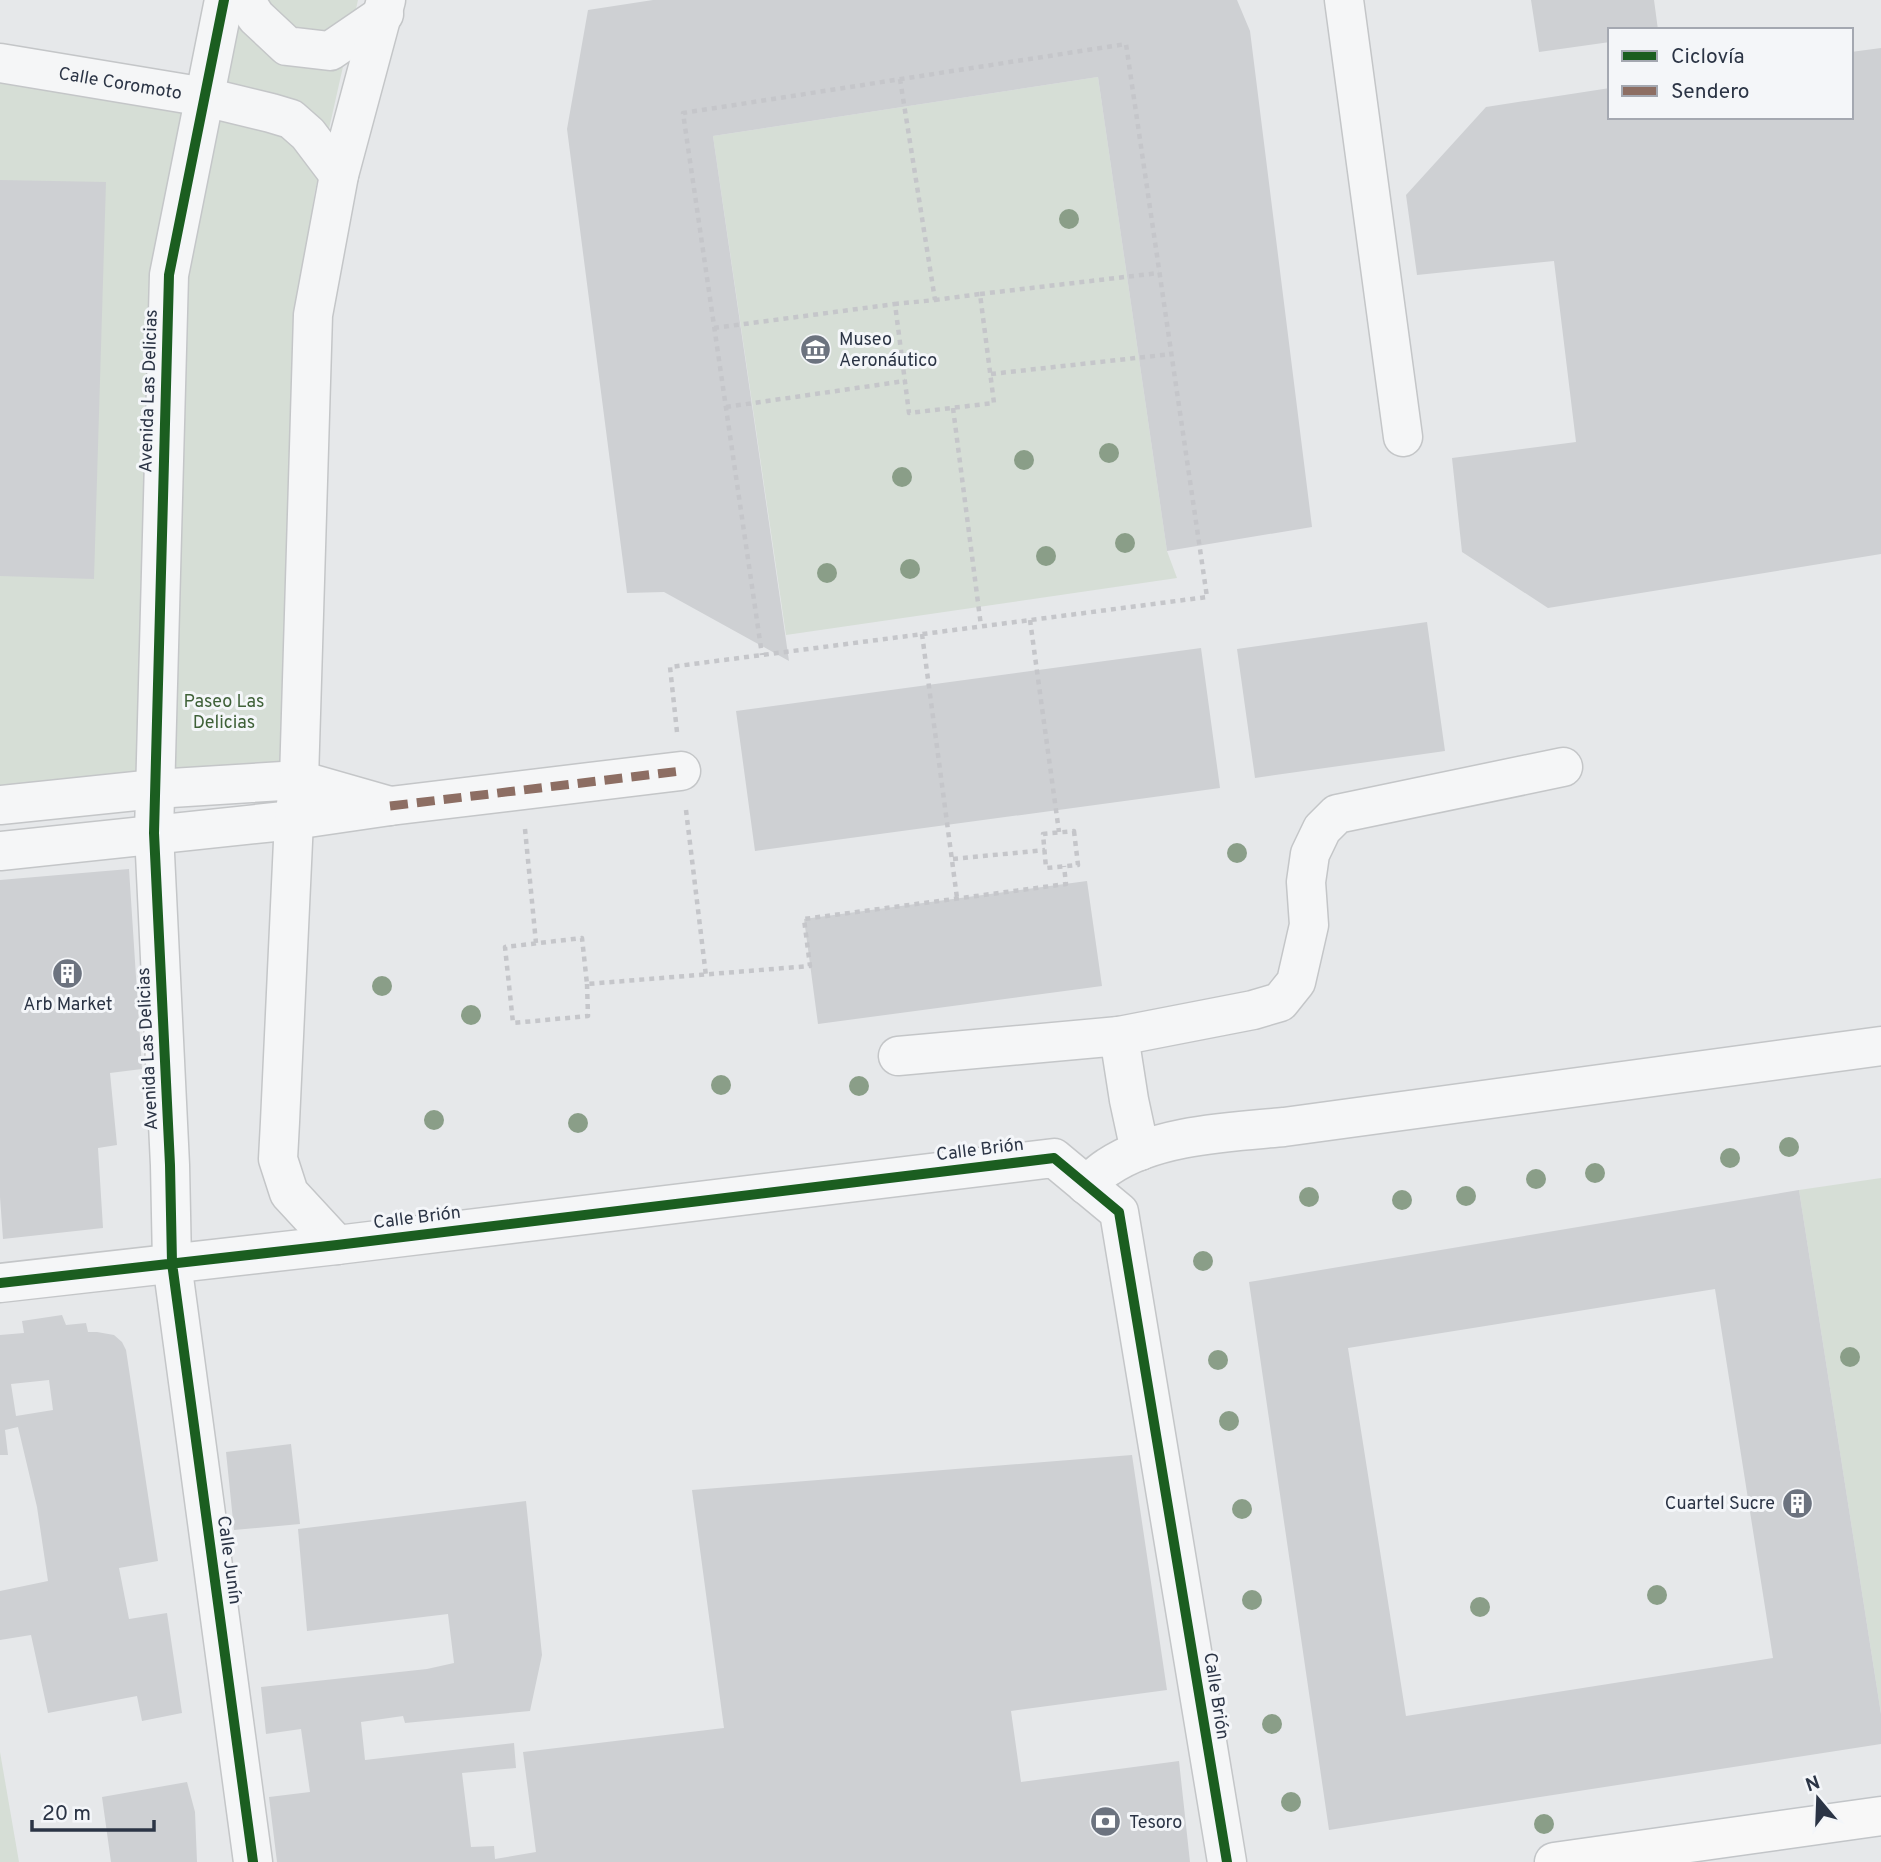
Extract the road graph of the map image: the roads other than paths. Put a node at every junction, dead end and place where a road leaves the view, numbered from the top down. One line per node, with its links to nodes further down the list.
1 (224, 0): 6 (street, Avenida Las Delicias)
2 (245, 0): 4 (street)
3 (1344, 0): 8 (street)
4 (385, 7): 7 (street)
5 (0, 63): 6 (street, Calle Coromoto)
6 (205, 96): 7 (street, Calle Coromoto); 12 (street, Avenida Las Delicias)
7 (339, 175): 11 (street)
8 (1403, 437)
9 (1563, 767): 18 (street)
10 (681, 772): 14 (street)
11 (299, 780): 12 (street); 14 (street); 15 (street)
12 (155, 789): 13 (street); 16 (street, Avenida Las Delicias)
13 (0, 805)
14 (390, 806): 15 (street)
15 (294, 821): 16 (street); 23 (street)
16 (154, 833): 17 (street); 24 (street, Avenida Las Delicias)
17 (0, 851)
18 (1119, 1036): 20 (street); 21 (street)
19 (1881, 1046): 21 (street)
20 (898, 1056)
21 (1140, 1151): 22 (street)
22 (1086, 1185): 23 (street, Calle Brión); 28 (street, Calle Brión)
23 (337, 1245): 24 (street, Calle Brión)
24 (172, 1264): 25 (street, Calle Brión); 27 (street, Calle Junín)
25 (0, 1283)
26 (1881, 1815): 29 (main road)
27 (253, 1862)
28 (1227, 1862)
29 (1554, 1862)

